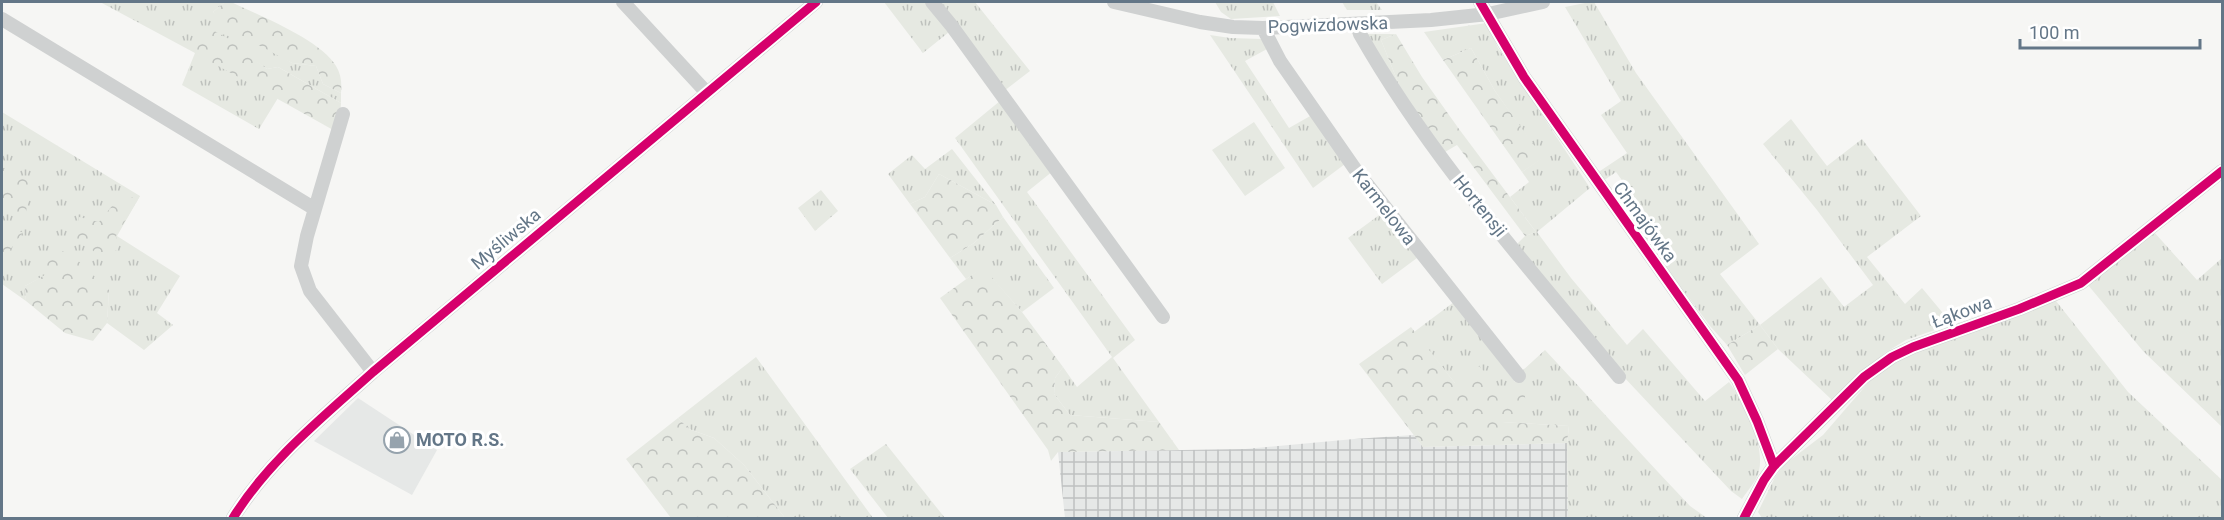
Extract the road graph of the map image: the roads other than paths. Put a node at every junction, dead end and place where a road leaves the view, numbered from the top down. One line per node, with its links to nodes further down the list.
1 (624, 2): 11 (street)
2 (816, 2): 11 (street, Myśliwska)
3 (932, 2): 15 (street)
4 (1114, 2): 10 (street, Pogwizdowska)
5 (1480, 2): 7 (street, Chmajówka)
6 (1543, 2): 7 (street, Pogwizdowska)
7 (1488, 14): 9 (street, Pogwizdowska); 19 (street, Chmajówka)
8 (2, 19): 14 (street)
9 (1357, 25): 10 (street, Pogwizdowska); 18 (street, Hortensji)
10 (1263, 28): 17 (street, Karmelowa)
11 (707, 93): 16 (street, Myśliwska)
12 (343, 114): 14 (street)
13 (2223, 171): 19 (street, Łąkowa)
14 (315, 209): 16 (street)
15 (1163, 317)
16 (373, 372): 20 (street, Myśliwska)
17 (1519, 376)
18 (1619, 377)
19 (1774, 466): 21 (street, Łąkowa)
20 (233, 519)
21 (1744, 519)

